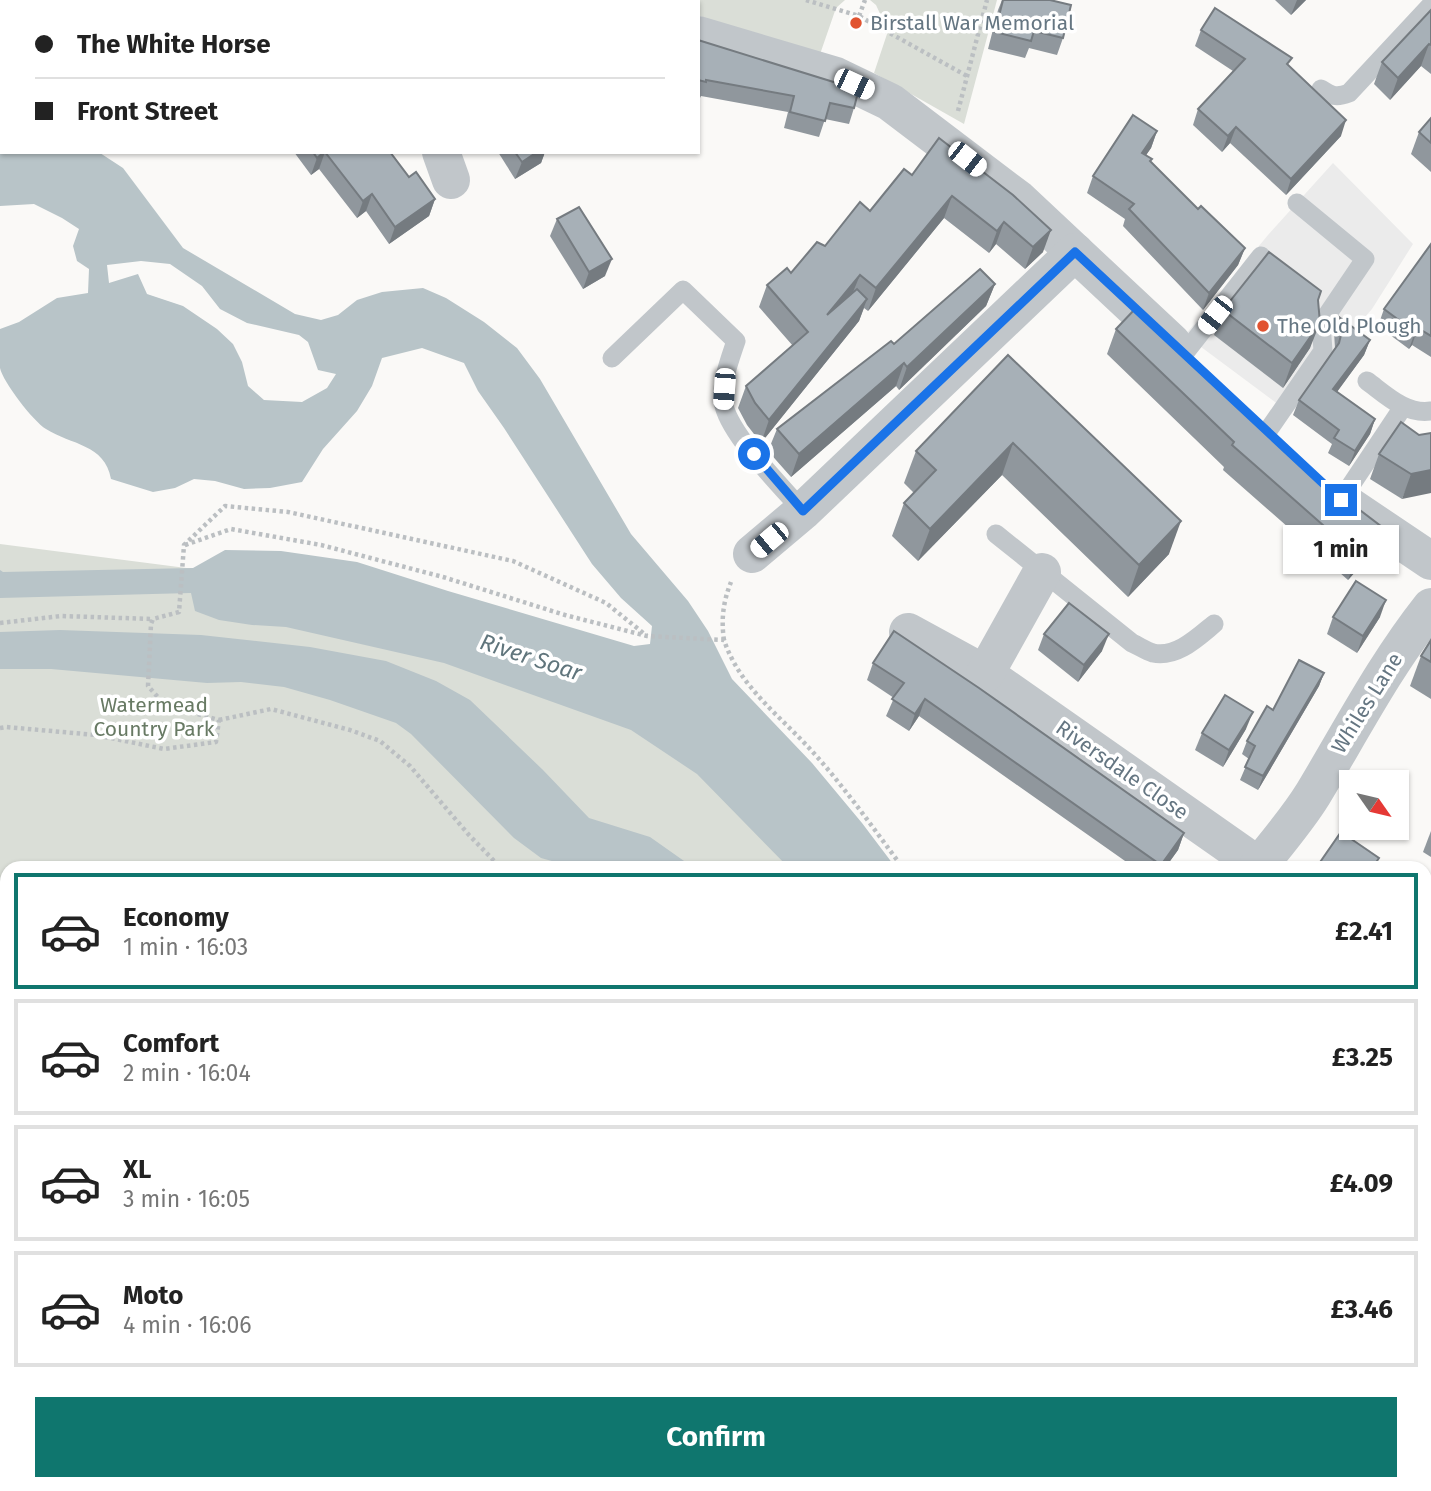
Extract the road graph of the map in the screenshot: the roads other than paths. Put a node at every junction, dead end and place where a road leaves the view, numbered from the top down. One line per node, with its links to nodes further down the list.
1 (1431, 5): 3 (lane)
2 (700, 36): 5 (street)
3 (1321, 89)
4 (1297, 203): 14 (lane)
5 (1075, 252): 7 (street); 16 (street)
6 (1261, 256): 7 (lane)
7 (1184, 354): 9 (street)
8 (612, 358): 16 (lane)
9 (1212, 380)
10 (1367, 381): 12 (lane)
11 (1239, 406): 14 (street)
12 (1403, 407): 13 (lane); 15 (lane)
13 (1431, 411)
14 (1266, 432): 15 (street)
15 (1341, 500): 19 (street)
16 (803, 511): 18 (street)
17 (996, 534): 20 (lane)
18 (752, 554)
19 (1431, 561)
20 (1042, 572): 22 (lane); 24 (street)
21 (1431, 607): 26 (street, Whiles Lane)
22 (1214, 624)
23 (908, 632): 24 (street, Riversdale Close)
24 (985, 674): 25 (street, Riversdale Close)
25 (1250, 861)
26 (1263, 861)

